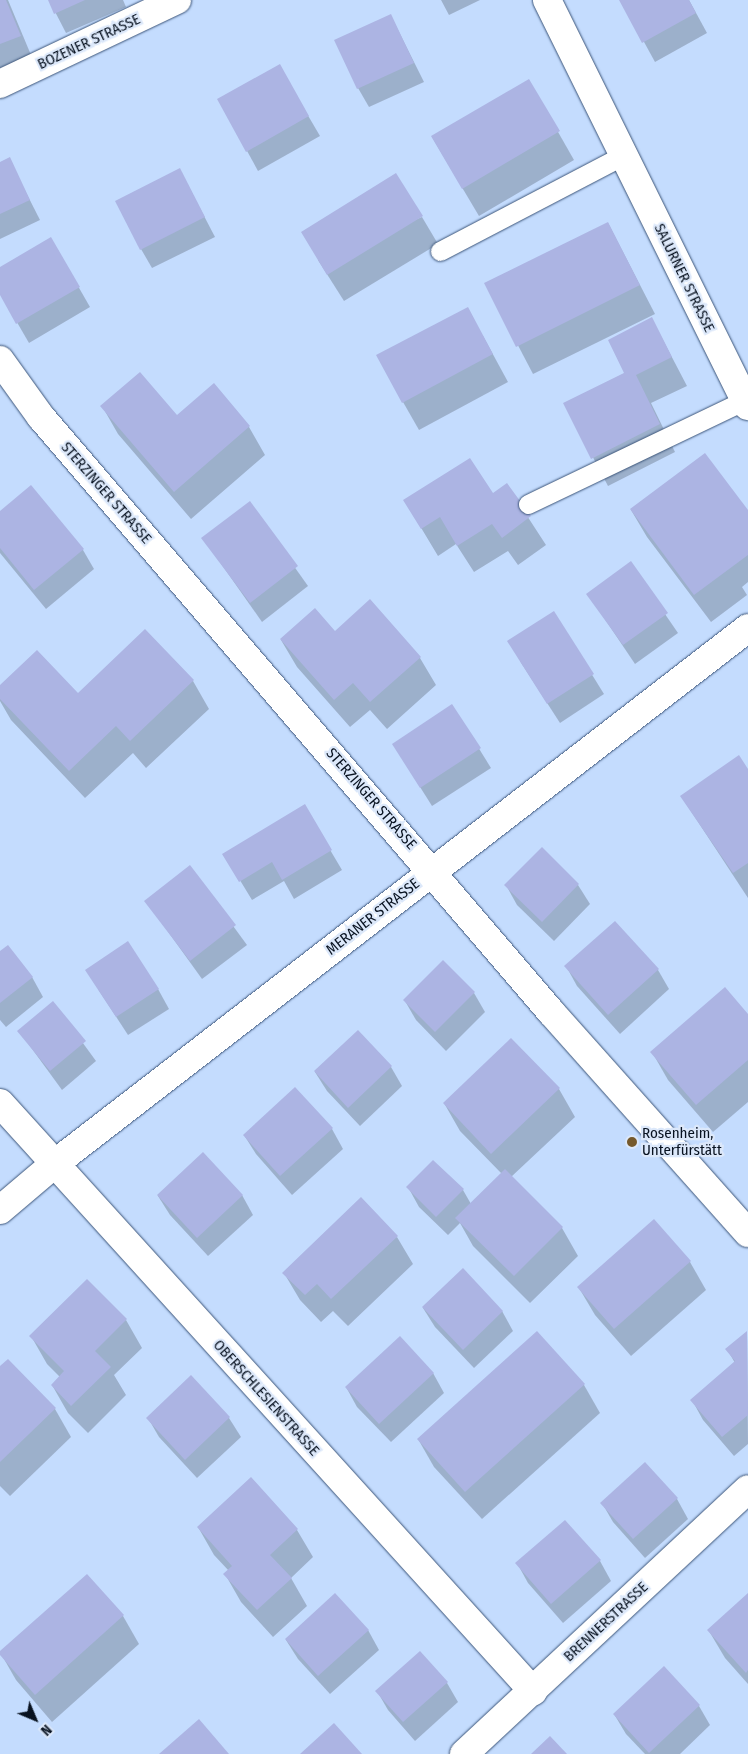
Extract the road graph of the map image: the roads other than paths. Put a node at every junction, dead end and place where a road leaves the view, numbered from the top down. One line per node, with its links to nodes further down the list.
1 (177, 0): 3 (street, BOZENER STRASSE)
2 (547, 0): 4 (street, SALURNER STRASSE)
3 (0, 84)
4 (624, 155): 5 (lane); 7 (street, SALURNER STRASSE)
5 (440, 251)
6 (0, 360): 10 (street, STERZINGER STRASSE)
7 (746, 403): 8 (lane, SALURNER STRASSE)
8 (528, 504)
9 (748, 628): 10 (street, MERANER STRASSE)
10 (433, 871): 12 (street, MERANER STRASSE); 14 (street, STERZINGER STRASSE)
11 (0, 1103): 12 (street, OBERSCHLESIENSTRASSE)
12 (53, 1165): 13 (street, MERANER STRASSE); 16 (street, OBERSCHLESIENSTRASSE)
13 (0, 1210)
14 (748, 1233)
15 (748, 1489): 16 (street, BRENNERSTRASSE)
16 (533, 1691): 17 (street, BRENNERSTRASSE)
17 (464, 1754)

